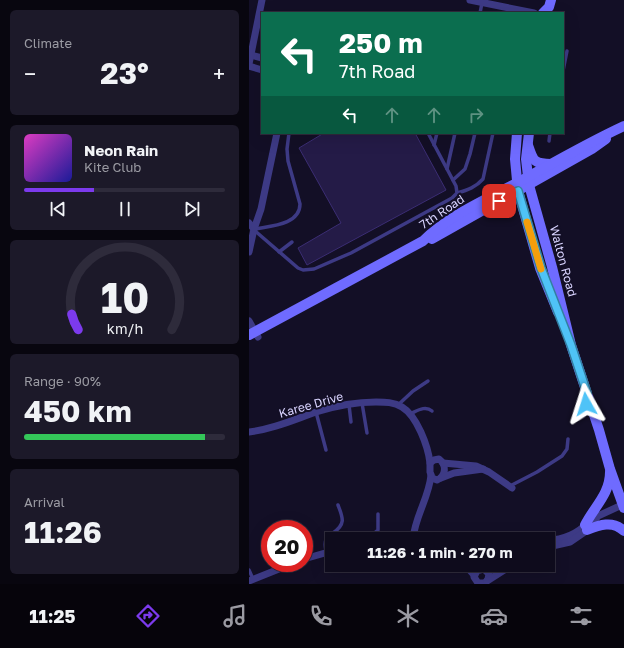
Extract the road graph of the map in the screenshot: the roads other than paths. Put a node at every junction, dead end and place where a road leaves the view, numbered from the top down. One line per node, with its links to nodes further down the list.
1 (262, 0): 13 (street)
2 (470, 0): 6 (street)
3 (544, 0): 9 (main road)
4 (551, 0): 10 (main road)
5 (557, 0): 11 (main road)
6 (482, 2): 7 (lane); 8 (street)
7 (480, 12)
8 (529, 12)
9 (542, 12)
10 (543, 12)
11 (554, 12)
12 (567, 51): 16 (lane)
13 (251, 55): 14 (street); 15 (street)
14 (261, 58)
15 (249, 65): 17 (street)
16 (564, 66)
17 (261, 70)
18 (624, 126): 31 (main road, 7th Road); 34 (main road, 7th Road)
19 (277, 134): 38 (street)
20 (289, 134): 38 (lane)
21 (429, 134): 30 (lane)
22 (437, 134): 30 (lane)
23 (455, 134): 32 (lane)
24 (475, 134): 33 (lane)
25 (493, 134): 36 (lane)
26 (517, 134): 35 (main road, Walton Road)
27 (550, 134): 29 (lane)
28 (528, 137): 31 (main road); 34 (main road, Walton Road)
29 (549, 141)
30 (434, 144): 32 (lane)
31 (552, 164): 34 (main road, 7th Road)
32 (447, 169): 33 (lane)
33 (453, 180): 36 (lane)
34 (529, 181): 35 (main road, 7th Road); 44 (main road, Walton Road)
35 (517, 187): 43 (main road, 7th Road); 44 (main road, Walton Road)
36 (457, 193): 41 (lane)
37 (249, 222): 38 (street)
38 (252, 230): 40 (street); 41 (lane)
39 (292, 242): 41 (lane)
40 (249, 252)
41 (279, 252)
42 (249, 321): 43 (street)
43 (253, 337)
44 (571, 345): 55 (main road, Walton Road)
45 (428, 381): 48 (lane)
46 (362, 403): 47 (street, Karee Drive); 48 (street, Karee Drive); 54 (lane)
47 (349, 405): 50 (street, Karee Drive); 52 (lane)
48 (398, 405): 51 (street, Karee Drive)
49 (432, 411): 51 (lane)
50 (316, 412): 53 (street, Karee Drive); 57 (lane)
51 (410, 414): 58 (street, Karee Drive)
52 (351, 422)
53 (249, 432)
54 (367, 433)
55 (600, 434): 60 (main road, Walton Road); 65 (main road, Walton Road)
56 (568, 439): 63 (lane)
57 (326, 450)
58 (436, 462): 59 (street); 61 (street); 62 (street)
59 (460, 468): 62 (street); 63 (street)
60 (610, 470): 65 (main road, Walton Road); 68 (main road)
61 (431, 475): 62 (street); 64 (street)
62 (439, 479): 64 (street)
63 (511, 487)
64 (428, 494): 72 (street)
65 (623, 502): 68 (street)
66 (338, 505): 70 (lane)
67 (378, 514): 71 (lane)
68 (582, 531): 69 (main road); 73 (street); 74 (street)
69 (624, 531)
70 (334, 532)
71 (376, 532)
72 (413, 532)
73 (555, 540)
74 (555, 545)
75 (325, 553): 76 (street)
76 (313, 556)
77 (249, 570): 81 (lane)
78 (271, 572): 81 (street)
79 (501, 572): 82 (street)
80 (477, 576): 82 (street); 82 (street)
81 (251, 580)
82 (484, 583)

